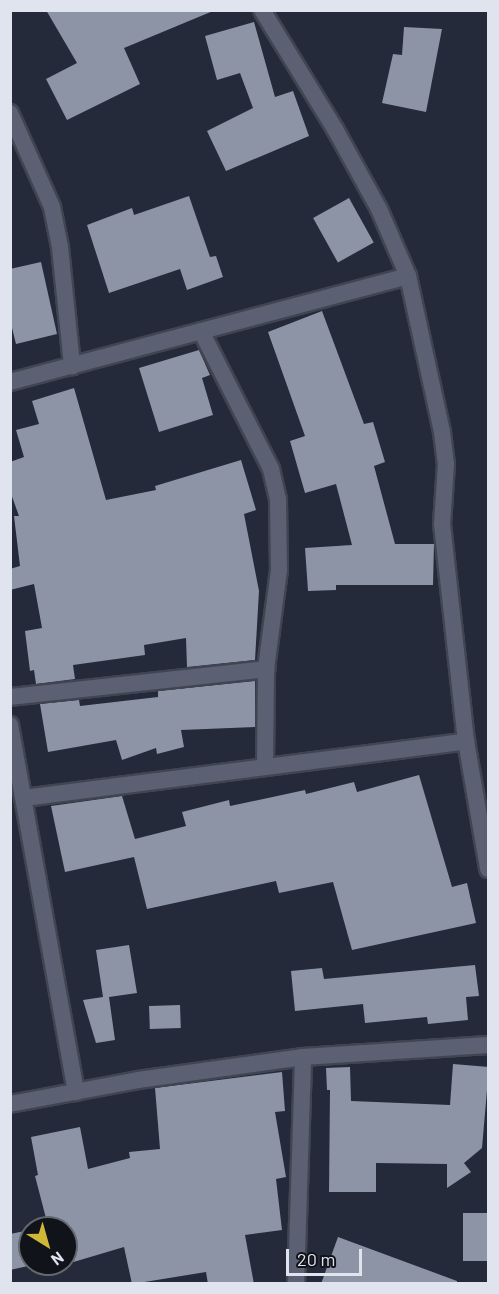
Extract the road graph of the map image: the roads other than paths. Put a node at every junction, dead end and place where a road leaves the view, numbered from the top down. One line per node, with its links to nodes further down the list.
1 (262, 10): 3 (street)
2 (10, 113): 5 (street)
3 (408, 276): 4 (street); 10 (street)
4 (201, 331): 5 (street); 7 (street)
5 (72, 366): 6 (street)
6 (10, 382)
7 (266, 669): 8 (street); 11 (street)
8 (10, 697)
9 (10, 725): 12 (street)
10 (466, 741): 11 (street); 13 (street)
11 (265, 767): 12 (street)
12 (24, 798): 16 (street)
13 (489, 869)
14 (489, 1045): 15 (street)
15 (303, 1057): 16 (street); 18 (street)
16 (76, 1092): 17 (street)
17 (10, 1104)
18 (296, 1284)

